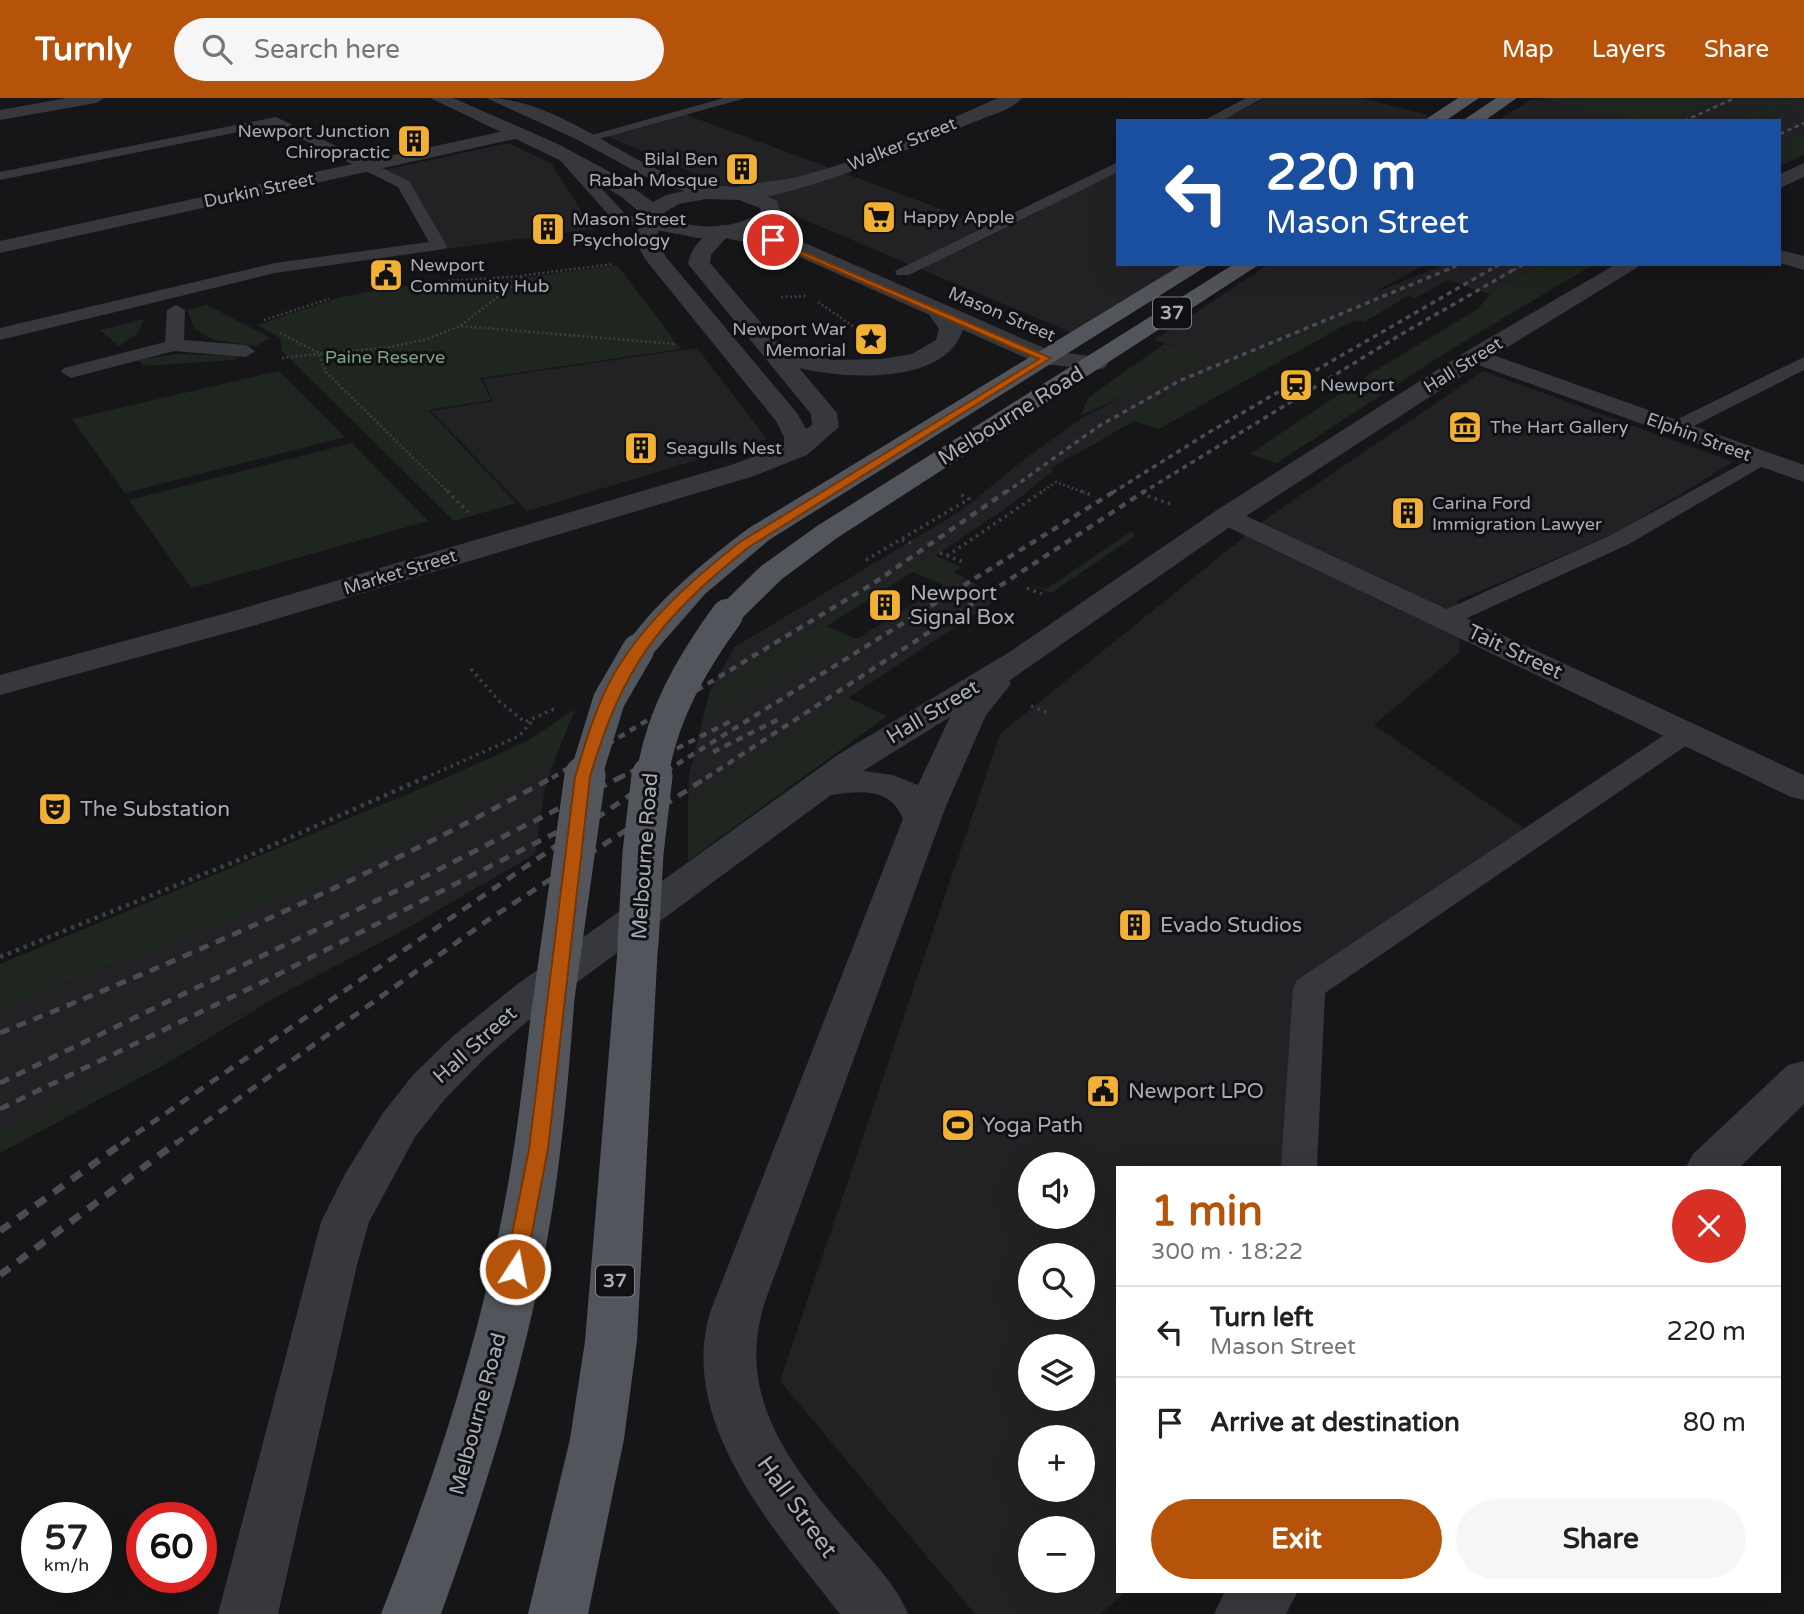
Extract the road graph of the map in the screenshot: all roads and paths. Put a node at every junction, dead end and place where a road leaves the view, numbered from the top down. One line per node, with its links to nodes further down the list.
1 (16, 98): 10 (street)
2 (96, 98): 10 (street)
3 (439, 98): 15 (street)
4 (495, 98): 16 (street)
5 (739, 98): 16 (lane)
6 (1013, 98): 20 (street, Walker Street)
7 (1256, 98): 12 (lane)
8 (1470, 98): 13 (main road)
9 (1508, 98): 14 (main road)
10 (33, 109): 11 (street)
11 (0, 115)
12 (1214, 119)
13 (1435, 119)
14 (1474, 119)
15 (517, 133): 17 (street, Durkin Street); 25 (street)
16 (588, 138): 23 (street)
17 (368, 166): 21 (lane); 27 (street, Durkin Street); 40 (lane)
18 (1116, 167): 34 (lane)
19 (1804, 169): 22 (street)
20 (829, 174): 23 (street, Walker Street); 24 (street, Walker Street)
21 (0, 176)
22 (1781, 181)
23 (729, 193): 24 (street, Mason Street); 25 (street, Walker Street)
24 (772, 212): 26 (street, Walker Street); 34 (street, Mason Street)
25 (653, 218): 26 (street); 29 (street)
26 (723, 231): 37 (street, Mason Street); 44 (street, Market Street)
27 (0, 247)
28 (1781, 256): 30 (street)
29 (656, 259): 39 (path); 52 (street)
30 (1804, 263)
31 (1195, 266): 43 (main road, Melbourne Road / 37)
32 (1246, 266): 48 (main road, Melbourne Road / 37)
33 (1629, 266): 47 (street, Hall Street)
34 (903, 271): 35 (street, Mason Street)
35 (939, 287)
36 (176, 310): 41 (lane)
37 (939, 312): 43 (street, Mason Street); 44 (street)
38 (259, 322): 46 (path)
39 (460, 326): 42 (path); 46 (path)
40 (0, 334)
41 (174, 345): 45 (lane); 50 (lane)
42 (687, 345)
43 (1056, 345): 48 (street, Mason Street); 80 (main road, Melbourne Road / 37, bridge)
44 (769, 350): 52 (street, Market Street)
45 (246, 351)
46 (319, 354): 59 (path)
47 (1476, 356): 51 (street, Elphin Street); 60 (street, Hall Street)
48 (1096, 363): 81 (main road, Melbourne Road / 37, bridge)
49 (1804, 363): 51 (lane)
50 (71, 372)
51 (1675, 428): 53 (street, Elphin Street)
52 (797, 449): 68 (street, Market Street)
53 (1761, 459): 54 (street, Elphin Street); 65 (lane)
54 (1804, 474)
55 (1094, 496): 63 (path)
56 (1148, 496): 57 (path)
57 (1172, 505)
58 (948, 511): 61 (path)
59 (471, 516)
60 (1227, 516): 65 (street, Tait Street); 67 (street, Hall Street)
61 (915, 544)
62 (940, 553): 63 (path)
63 (947, 556): 64 (path)
64 (966, 563)
65 (1445, 619): 70 (street, Tait Street)
66 (471, 669): 74 (path)
67 (1023, 682): 69 (path); 71 (street, Hall Street); 73 (street, Hall Street)
68 (0, 685)
69 (1050, 714)
70 (1686, 733): 72 (street, Tait Street); 76 (lane)
71 (818, 785): 73 (street); 79 (street, Hall Street)
72 (1804, 789)
73 (922, 818): 82 (street, Hall Street)
74 (0, 957)
75 (1804, 1077): 77 (street)
76 (1299, 1166)
77 (1711, 1166)
78 (1266, 1593): 83 (street)
79 (248, 1614)
80 (411, 1614)
81 (558, 1614)
82 (878, 1614)
83 (1244, 1614)

